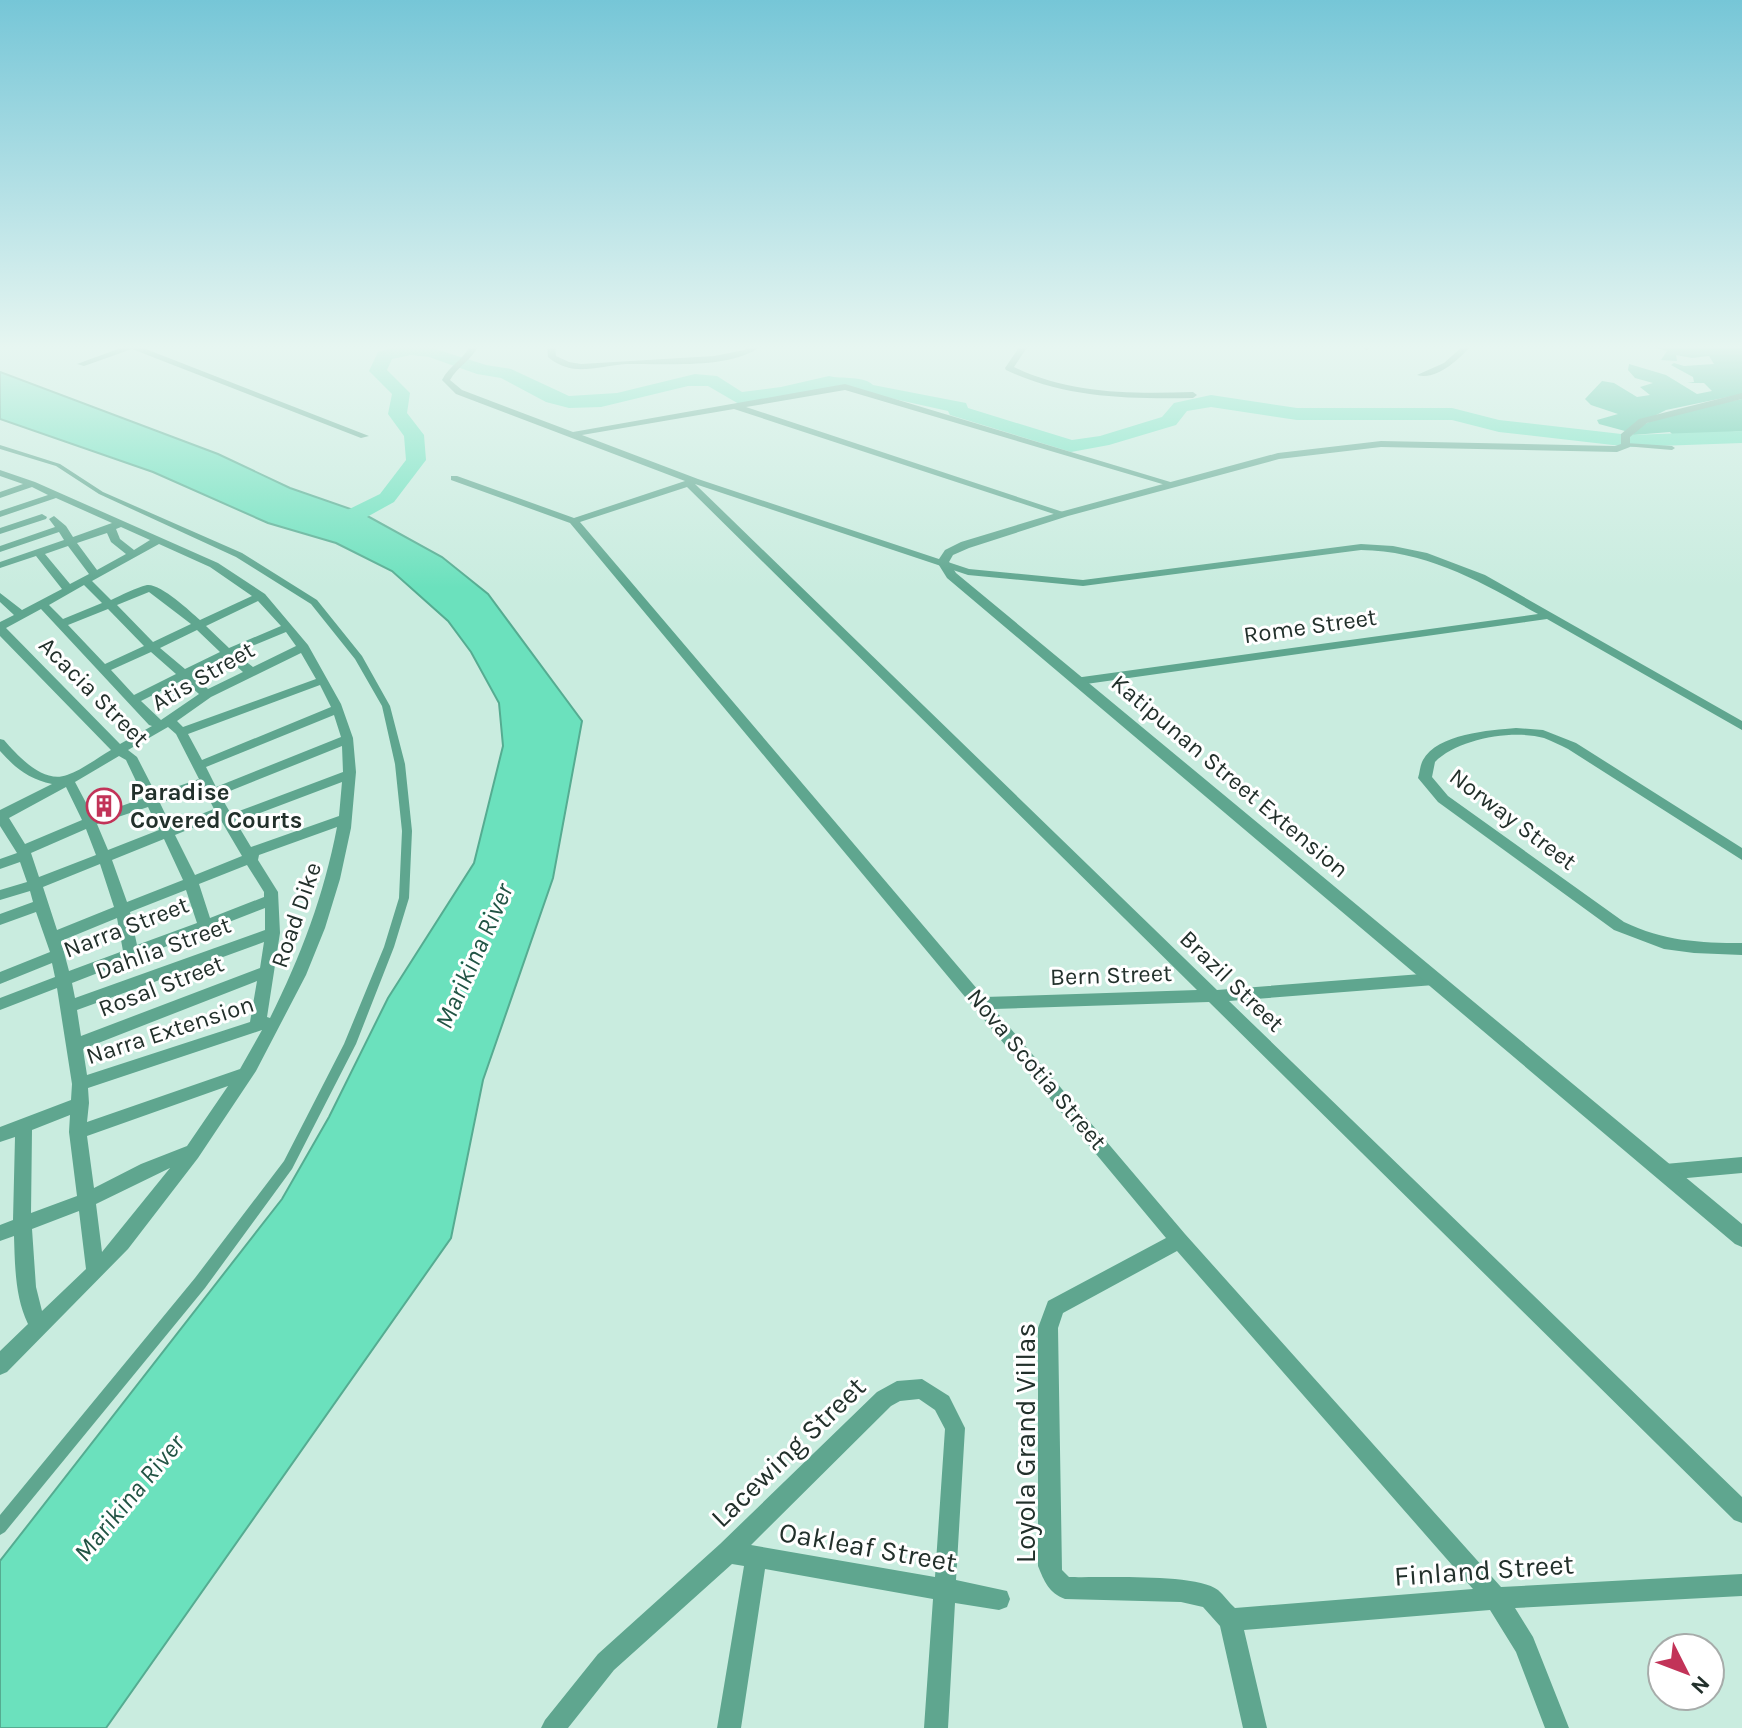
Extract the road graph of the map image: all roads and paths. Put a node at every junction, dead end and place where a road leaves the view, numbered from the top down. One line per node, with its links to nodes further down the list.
1 (340, 427): 8 (street)
2 (554, 427): 7 (street)
3 (614, 427): 7 (street)
4 (798, 427): 20 (street)
5 (980, 427): 16 (street)
6 (1636, 427): 9 (street)
7 (574, 434): 14 (street)
8 (364, 436)
9 (1626, 441): 11 (street); 16 (street)
10 (0, 447): 117 (street)
11 (1672, 448)
12 (0, 473): 15 (street, Road Dike)
13 (454, 478): 22 (street)
14 (692, 482): 22 (street); 31 (street); 93 (street, Brazil Street)
15 (32, 484): 17 (street); 18 (street, Road Dike)
16 (1172, 484): 20 (street)
17 (0, 495)
18 (56, 495): 19 (street); 23 (street, Road Dike)
19 (0, 514)
20 (1064, 514): 31 (street)
21 (52, 521): 24 (street); 25 (street); 27 (street)
22 (574, 521): 94 (street, Nova Scotia Street)
23 (116, 526): 25 (street); 26 (street, Road Dike); 29 (street)
24 (0, 531)
25 (71, 541): 28 (street); 32 (street)
26 (157, 541): 29 (street); 35 (street, Road Dike)
27 (0, 549)
28 (38, 552): 30 (street); 33 (street)
29 (134, 555): 32 (street)
30 (0, 565)
31 (945, 567): 39 (street); 51 (street, Katipunan Street Extension)
32 (90, 577): 33 (street); 37 (street)
33 (67, 588): 36 (street)
34 (0, 596): 38 (street)
35 (261, 596): 41 (street); 42 (street, Road Dike)
36 (41, 603): 38 (street); 40 (street)
37 (108, 605): 40 (street); 41 (street); 44 (street)
38 (21, 615): 43 (street)
39 (1548, 616): 51 (street, Rome Street); 56 (street)
40 (61, 624): 47 (street)
41 (198, 624): 44 (street); 46 (street)
42 (289, 627): 45 (street, Road Dike); 46 (street)
43 (0, 628): 60 (street, Acacia Street)
44 (152, 647): 47 (street); 49 (street)
45 (304, 647): 48 (street, Atis Street); 50 (street, Road Dike)
46 (226, 653): 48 (street); 49 (street)
47 (104, 669): 53 (street)
48 (251, 672): 52 (street, Atis Street)
49 (183, 674): 52 (street); 53 (street)
50 (323, 680): 54 (street, Road Dike); 57 (street)
51 (1079, 681): 92 (street, Katipunan Street Extension)
52 (207, 694): 55 (street, Atis Street)
53 (134, 700): 55 (street)
54 (337, 709): 58 (street, Road Dike); 61 (street)
55 (165, 723): 57 (street); 60 (street, Atis Street)
56 (1742, 726)
57 (181, 732): 61 (street)
58 (347, 739): 62 (street, Road Dike); 64 (street)
59 (0, 743): 63 (street)
60 (118, 750): 63 (street, Atis Street); 65 (street, Acacia Street)
61 (200, 765): 64 (street)
62 (348, 775): 67 (street); 68 (street, Road Dike)
63 (67, 781): 66 (street, Atis Street); 69 (street)
64 (211, 787): 65 (street); 67 (street)
65 (152, 801): 69 (street); 70 (street, Acacia Street)
66 (0, 816): 71 (street)
67 (225, 816): 70 (street); 72 (street)
68 (345, 819): 72 (street); 98 (street, Road Dike)
69 (90, 822): 71 (street); 74 (street)
70 (167, 832): 74 (street); 76 (street, Acacia Street)
71 (24, 852): 75 (street); 77 (street)
72 (251, 855): 76 (street); 79 (street)
73 (1742, 855): 86 (street, Norway Street)
74 (101, 856): 77 (street); 81 (street)
75 (0, 864)
76 (191, 882): 81 (street); 83 (street, Acacia Street)
77 (36, 884): 78 (street); 80 (street)
78 (0, 895)
79 (271, 900): 83 (street, Narra Street); 84 (street)
80 (42, 904): 82 (street); 85 (street)
81 (124, 910): 85 (street); 87 (street)
82 (0, 920)
83 (204, 923): 87 (street, Narra Street)
84 (273, 933): 89 (street); 96 (street, Dahlia Street)
85 (52, 938): 88 (street)
86 (1742, 949)
87 (131, 952): 90 (street, Narra Street)
88 (58, 955): 90 (street); 91 (street)
89 (265, 972): 97 (street); 99 (street, Rosal Street)
90 (63, 977): 95 (street, Narra Street); 96 (street)
91 (0, 978)
92 (1434, 979): 93 (street, Bern Street); 107 (street, Katipunan Street Extension)
93 (1213, 996): 94 (street, Bern Street); 116 (street, Brazil Street)
94 (982, 1003): 112 (street, Nova Scotia Street)
95 (0, 1004)
96 (69, 1007): 99 (street)
97 (258, 1023): 98 (street, Narra Extension); 101 (street, Narra Extension)
98 (275, 1023): 100 (street, Road Dike)
99 (75, 1045): 101 (street)
100 (244, 1074): 103 (street); 105 (street, Road Dike)
101 (81, 1093): 102 (street, Narra Extension); 103 (street)
102 (24, 1125): 104 (street, Narra Extension); 109 (street)
103 (78, 1132): 108 (street)
104 (0, 1135)
105 (194, 1150): 108 (street); 113 (street, Road Dike)
106 (1742, 1165): 107 (street)
107 (1665, 1172): 111 (street, Katipunan Street Extension)
108 (85, 1201): 109 (street); 113 (street)
109 (24, 1225): 110 (street); 114 (street)
110 (0, 1233)
111 (1742, 1237)
112 (1179, 1240): 122 (street, Nova Scotia Street); 124 (street, Loyola Grand Villas)
113 (95, 1270): 114 (street, Road Dike)
114 (39, 1326): 115 (street, Road Dike)
115 (0, 1365)
116 (1742, 1512)
117 (0, 1527)
118 (728, 1552): 119 (street, Oakleaf Street); 121 (street, Lacewing Street); 125 (street, Lacewing Street)
119 (756, 1559): 121 (street, Oakleaf Street); 126 (street)
120 (1742, 1585): 122 (street, Finland Street)
121 (944, 1591): 123 (street, Oakleaf Street); 127 (street, Lacewing Street)
122 (1496, 1598): 124 (street, Finland Street); 129 (street, Nova Scotia Street)
123 (999, 1599)
124 (1230, 1620): 128 (street)
125 (553, 1728)
126 (729, 1728)
127 (936, 1728)
128 (1255, 1728)
129 (1557, 1728)

